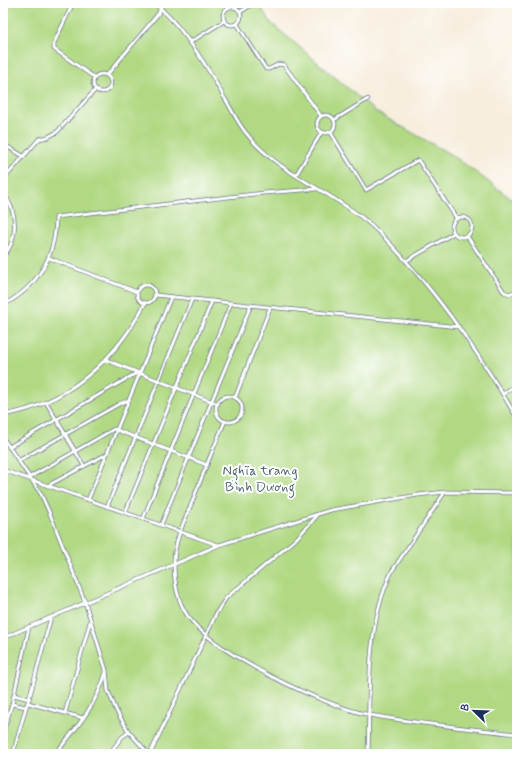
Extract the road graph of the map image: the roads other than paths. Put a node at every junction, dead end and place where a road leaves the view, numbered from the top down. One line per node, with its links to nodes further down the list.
1 (73, 3): 13 (lane)
2 (154, 3): 7 (lane)
3 (163, 3): 7 (lane)
4 (225, 3): 6 (lane)
5 (253, 4): 8 (lane)
6 (228, 8): 8 (lane); 9 (lane)
7 (161, 9): 11 (lane); 12 (lane)
8 (240, 12): 10 (lane)
9 (224, 21): 10 (lane); 11 (lane)
10 (237, 24): 16 (lane)
11 (189, 43): 22 (lane)
12 (107, 75): 13 (lane); 14 (lane)
13 (95, 78): 14 (lane)
14 (96, 89): 21 (lane)
15 (368, 99): 17 (lane)
16 (321, 116): 17 (lane); 18 (lane)
17 (334, 120): 19 (lane)
18 (321, 133): 19 (lane); 22 (lane)
19 (331, 133): 26 (lane)
20 (3, 144): 21 (lane)
21 (23, 156): 23 (lane)
22 (296, 175): 24 (lane)
23 (3, 180)
24 (316, 189): 30 (lane); 31 (lane)
25 (3, 193): 29 (lane)
26 (457, 219): 27 (lane); 28 (lane)
27 (454, 233): 28 (lane); 31 (lane)
28 (467, 236): 32 (lane)
29 (3, 257)
30 (49, 258): 33 (lane); 40 (lane)
31 (406, 261): 43 (lane)
32 (517, 290)
33 (137, 292): 34 (lane); 38 (lane)
34 (155, 295): 35 (lane); 38 (lane)
35 (171, 297): 36 (lane); 45 (lane)
36 (192, 299): 37 (lane); 46 (lane)
37 (212, 301): 39 (lane); 48 (lane)
38 (145, 303): 44 (lane)
39 (231, 303): 41 (lane); 49 (lane)
40 (3, 305)
41 (250, 306): 42 (lane); 53 (lane)
42 (270, 308): 43 (lane); 51 (lane)
43 (459, 328): 50 (lane)
44 (106, 360): 45 (lane); 54 (lane)
45 (140, 372): 46 (lane); 52 (lane); 58 (lane)
46 (159, 380): 48 (lane); 62 (lane)
47 (517, 384): 50 (lane)
48 (177, 387): 49 (lane); 64 (lane)
49 (194, 394): 53 (lane); 67 (lane)
50 (503, 394): 57 (lane)
51 (235, 398): 55 (lane); 59 (lane)
52 (129, 400): 60 (lane); 61 (lane)
53 (211, 401): 55 (lane); 69 (lane)
54 (46, 402): 56 (lane); 58 (lane)
55 (218, 404): 59 (lane)
56 (3, 415)
57 (517, 418)
58 (56, 419): 61 (lane); 65 (lane)
59 (225, 421): 71 (lane)
60 (118, 428): 62 (lane); 66 (lane); 68 (lane)
61 (65, 434): 66 (lane); 70 (lane)
62 (136, 436): 64 (lane); 80 (lane)
63 (3, 438): 65 (lane)
64 (154, 444): 67 (lane); 81 (lane)
65 (9, 447): 70 (lane)
66 (75, 450): 72 (lane); 74 (lane)
67 (171, 451): 69 (lane); 83 (lane)
68 (108, 453): 72 (lane); 79 (lane)
69 (189, 458): 71 (lane); 84 (lane)
70 (18, 461): 74 (lane)
71 (207, 465): 85 (lane)
72 (84, 466): 76 (lane)
73 (3, 470): 75 (lane)
74 (30, 477): 75 (lane)
75 (32, 481): 76 (lane); 88 (lane)
76 (47, 486): 79 (lane)
77 (445, 492): 78 (lane); 82 (lane); 100 (lane)
78 (517, 493)
79 (88, 500): 80 (lane)
80 (107, 507): 81 (lane)
81 (125, 513): 83 (lane)
82 (317, 516): 86 (lane); 92 (lane)
83 (143, 519): 84 (lane)
84 (161, 525): 85 (lane)
85 (180, 532): 86 (lane); 87 (lane)
86 (219, 545): 87 (lane)
87 (174, 564): 88 (lane); 92 (lane)
88 (85, 602): 89 (lane); 90 (lane)
89 (51, 617): 91 (lane); 96 (lane)
90 (91, 621): 94 (lane); 99 (lane)
91 (29, 627): 93 (lane); 95 (lane)
92 (206, 635): 100 (lane); 108 (lane)
93 (3, 638)
94 (106, 670): 101 (lane); 103 (lane)
95 (14, 695): 96 (lane); 97 (lane)
96 (28, 701): 98 (lane); 99 (lane)
97 (12, 704): 98 (lane); 102 (lane)
98 (26, 707): 105 (lane)
99 (65, 713): 101 (lane)
100 (369, 715): 104 (lane); 109 (lane)
101 (83, 718): 106 (lane)
102 (3, 732)
103 (129, 732): 107 (lane); 108 (lane)
104 (517, 734)
105 (13, 754)
106 (55, 754)
107 (109, 754)
108 (149, 754)
109 (368, 754)

